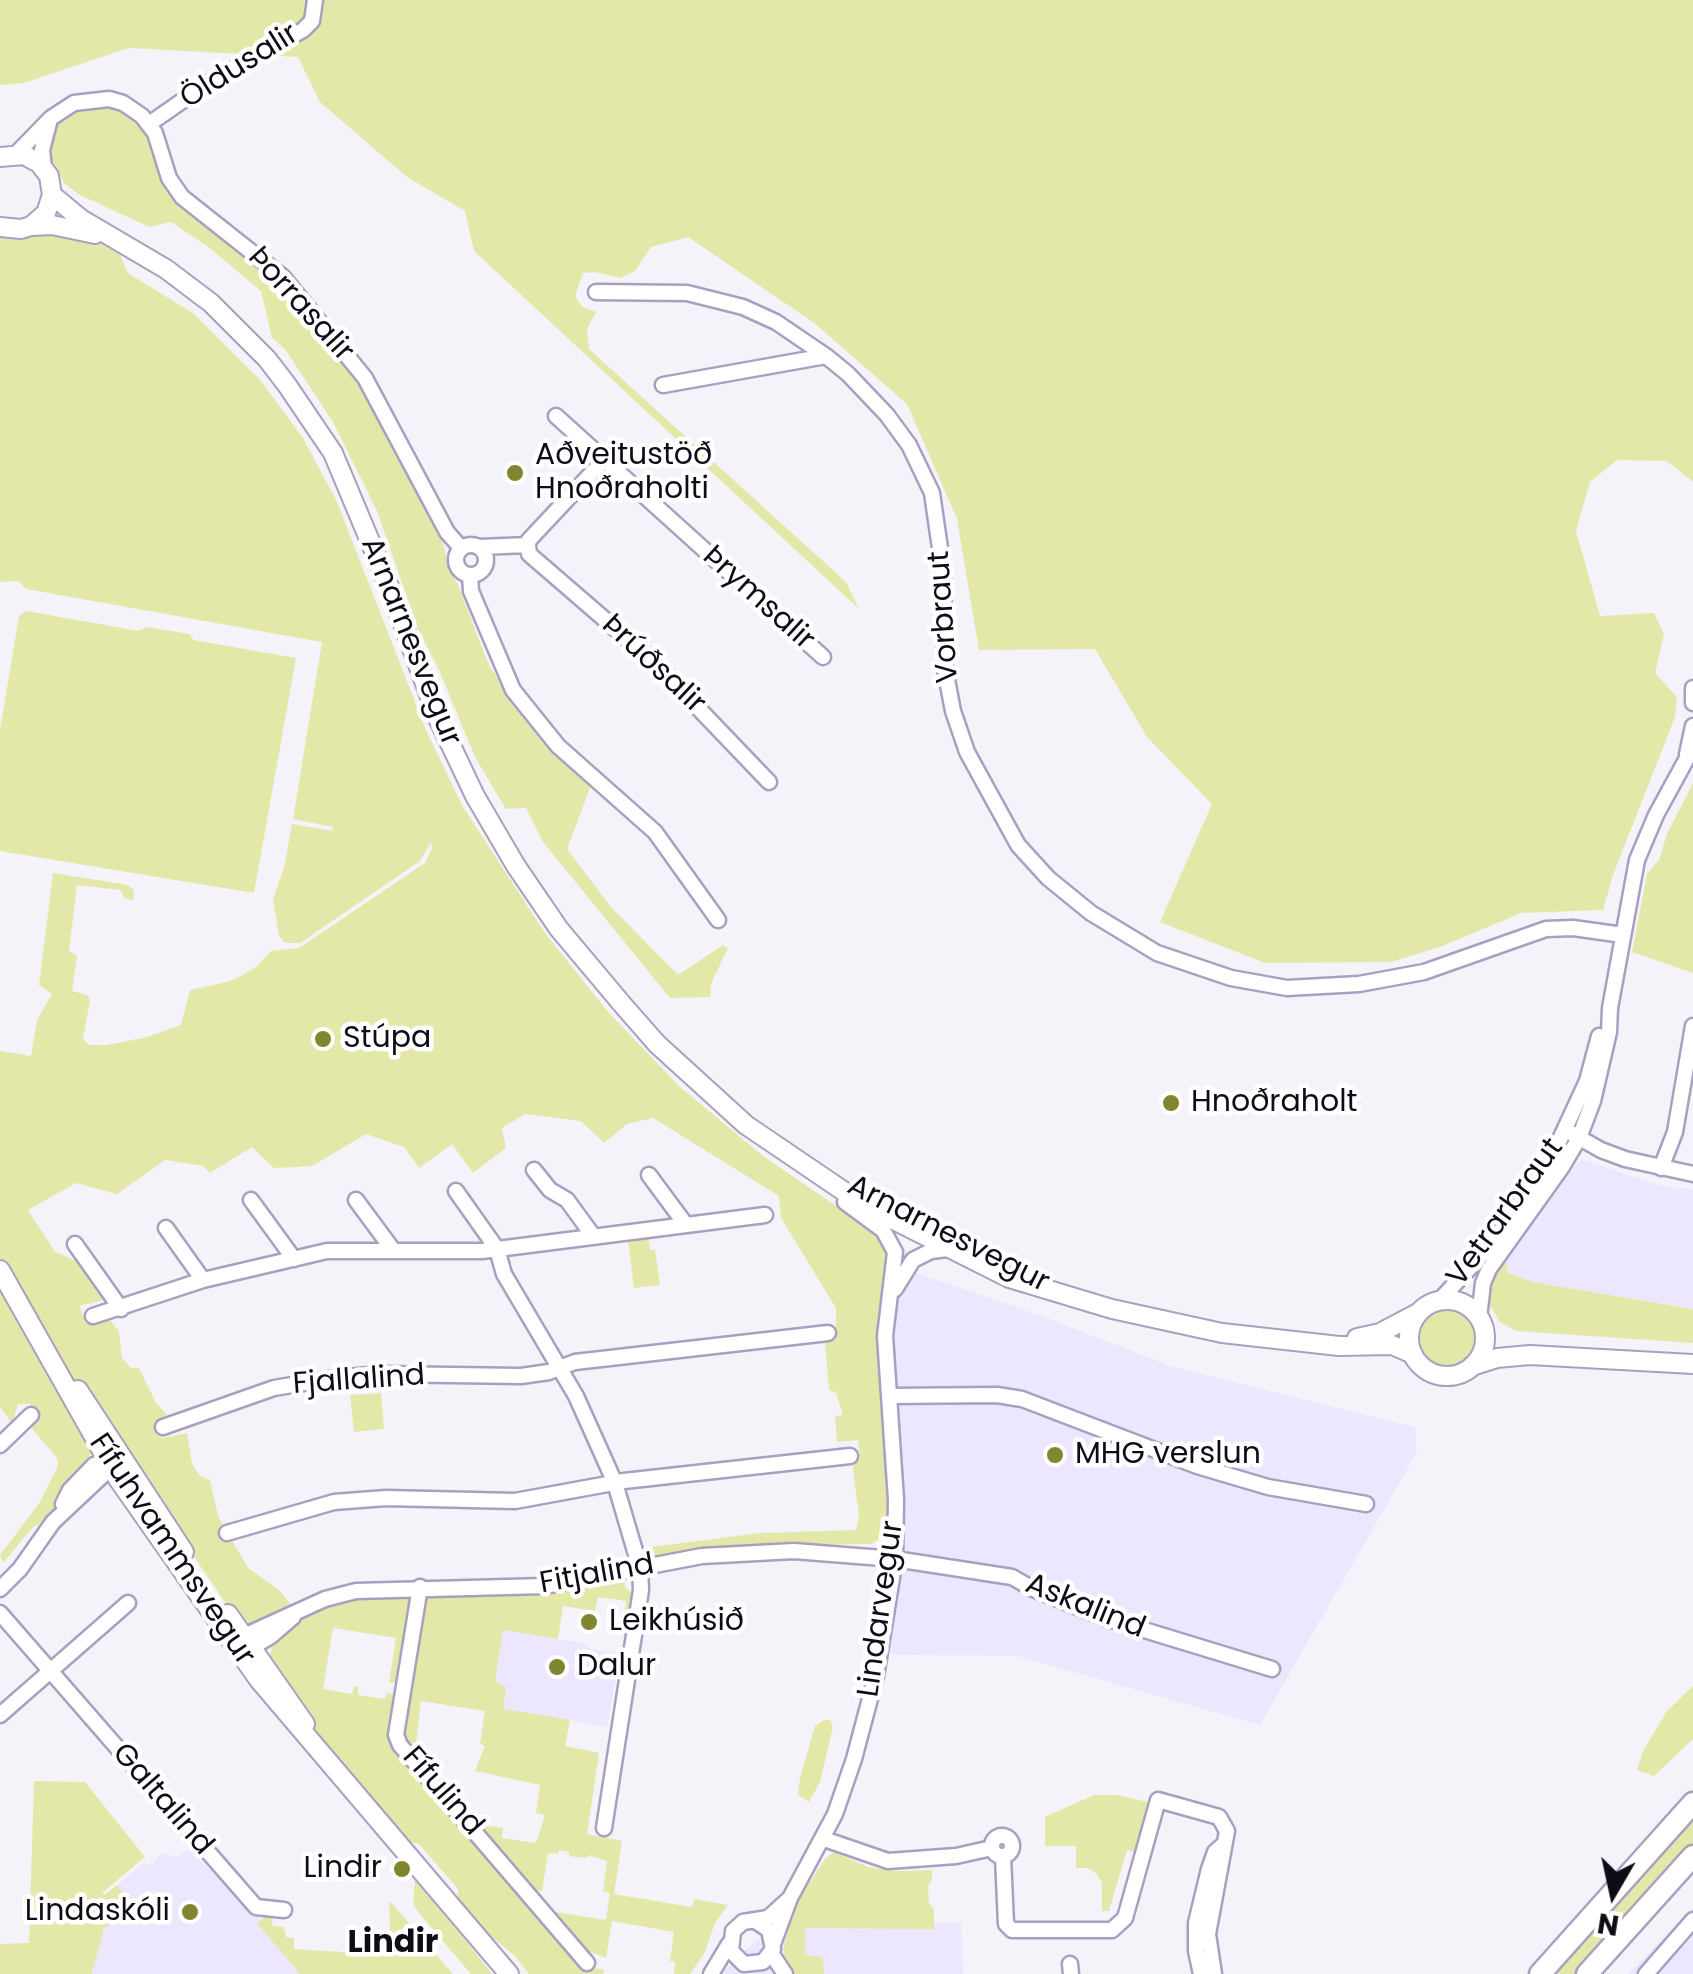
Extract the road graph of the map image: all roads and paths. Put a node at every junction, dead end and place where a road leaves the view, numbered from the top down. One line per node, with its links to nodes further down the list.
1 (315, 0): 3 (street, Öldusalir)
2 (50, 118): 3 (street); 4 (street); 5 (street)
3 (149, 124): 15 (street, Þorrasalir)
4 (8, 156): 5 (main road)
5 (44, 168): 6 (main road)
6 (52, 195): 7 (main road); 9 (main road, Arnarnesvegur)
7 (31, 226): 8 (main road, Arnarnesvegur); 9 (main road, Arnarnesvegur)
8 (0, 227)
9 (113, 240): 28 (main road, Arnarnesvegur)
10 (596, 292): 11 (street, Vorbraut)
11 (826, 356): 12 (street); 26 (street, Vorbraut)
12 (663, 385)
13 (556, 416): 14 (street, Þrymsalir)
14 (604, 460): 16 (street); 19 (street, Þrymsalir)
15 (461, 548): 17 (street); 18 (street, Þorrasalir)
16 (529, 549): 17 (street); 24 (street, Þrúðsalir)
17 (483, 553): 18 (street)
18 (470, 575): 25 (street, Þorrasalir)
19 (822, 657)
20 (1693, 688): 21 (street)
21 (1693, 703)
22 (1693, 726): 23 (street, Vetrarbraut)
23 (1690, 751): 26 (street, Vetrarbraut)
24 (769, 782)
25 (718, 920)
26 (1623, 936): 29 (street, Vetrarbraut)
27 (1693, 1026): 31 (street)
28 (687, 1070): 30 (main road, Arnarnesvegur); 49 (main road, Arnarnesvegur)
29 (1573, 1134): 31 (street); 50 (street, Vetrarbraut); 55 (street, Vetrarbraut)
30 (807, 1168): 44 (main road, Arnarnesvegur); 51 (street, Lindarvegur)
31 (1661, 1168): 34 (street)
32 (534, 1170): 41 (street)
33 (650, 1174): 39 (street)
34 (1693, 1174)
35 (456, 1191): 43 (street)
36 (251, 1200): 46 (street)
37 (356, 1200): 45 (street)
38 (764, 1215): 39 (street)
39 (686, 1225): 41 (street)
40 (166, 1228): 48 (street)
41 (594, 1236): 43 (street)
42 (75, 1244): 52 (street)
43 (497, 1249): 45 (street); 63 (street)
44 (947, 1249): 49 (main road, Arnarnesvegur); 51 (street, Lindarvegur)
45 (393, 1250): 46 (street)
46 (294, 1259): 48 (street)
47 (0, 1270): 57 (main road, Fífuhvammsvegur)
48 (202, 1280): 52 (street)
49 (1063, 1293): 58 (main road, Arnarnesvegur)
50 (1439, 1301): 53 (main road); 55 (main road)
51 (888, 1303): 64 (street, Lindarvegur)
52 (121, 1309): 54 (street)
53 (1420, 1312): 58 (main road, Arnarnesvegur); 59 (main road)
54 (93, 1316)
55 (1481, 1323): 60 (main road); 62 (main road)
56 (828, 1333): 63 (street, Fjallalind)
57 (36, 1334): 67 (main road, Fífuhvammsvegur); 70 (main road, Fífuhvammsvegur)
58 (1322, 1343): 59 (main road, Arnarnesvegur)
59 (1413, 1354): 62 (main road)
60 (1693, 1356)
61 (1693, 1364): 62 (main road)
62 (1472, 1366)
63 (560, 1368): 66 (street, Fjallalind); 71 (street)
64 (890, 1396): 72 (street); 75 (street, Lindarvegur)
65 (30, 1414): 68 (street)
66 (163, 1426)
67 (111, 1439): 70 (main road); 73 (main road, Fífuhvammsvegur)
68 (0, 1446)
69 (850, 1456): 71 (street)
70 (109, 1463): 73 (main road); 78 (street); 81 (main road, Fífuhvammsvegur)
71 (615, 1484): 74 (street); 76 (street)
72 (1366, 1504)
73 (165, 1523): 81 (main road, Fífuhvammsvegur)
74 (227, 1532)
75 (894, 1559): 76 (street, Fitjalind); 82 (street, Askalind); 89 (street, Lindarvegur)
76 (640, 1568): 77 (street, Fitjalind); 87 (street)
77 (420, 1587): 81 (street, Fitjalind); 99 (street, Fífulind)
78 (0, 1589)
79 (128, 1604): 83 (street)
80 (0, 1614): 83 (street, Galtalind)
81 (242, 1644): 101 (main road, Fífuhvammsvegur)
82 (1272, 1669)
83 (50, 1671): 84 (street); 93 (street, Galtalind)
84 (0, 1715)
85 (1693, 1794): 88 (highway)
86 (1693, 1804): 88 (highway)
87 (604, 1828)
88 (1670, 1830): 98 (highway)
89 (824, 1839): 90 (street); 92 (street, Lindarvegur)
90 (1224, 1844): 105 (street); 106 (street)
91 (1688, 1863): 109 (highway)
92 (790, 1898): 95 (street, Lindarvegur); 97 (street, Lindarvegur)
93 (284, 1910)
94 (1693, 1920): 110 (street)
95 (757, 1922): 96 (street); 97 (street)
96 (729, 1944): 100 (street); 102 (street)
97 (772, 1948): 100 (street); 104 (street)
98 (1558, 1954): 107 (highway); 108 (highway)
99 (587, 1963)
100 (753, 1968): 103 (street)
101 (509, 1974)
102 (711, 1974)
103 (728, 1974)
104 (785, 1974)
105 (1201, 1974)
106 (1214, 1974)
107 (1530, 1974)
108 (1540, 1974)
109 (1587, 1974)
110 (1646, 1974)

